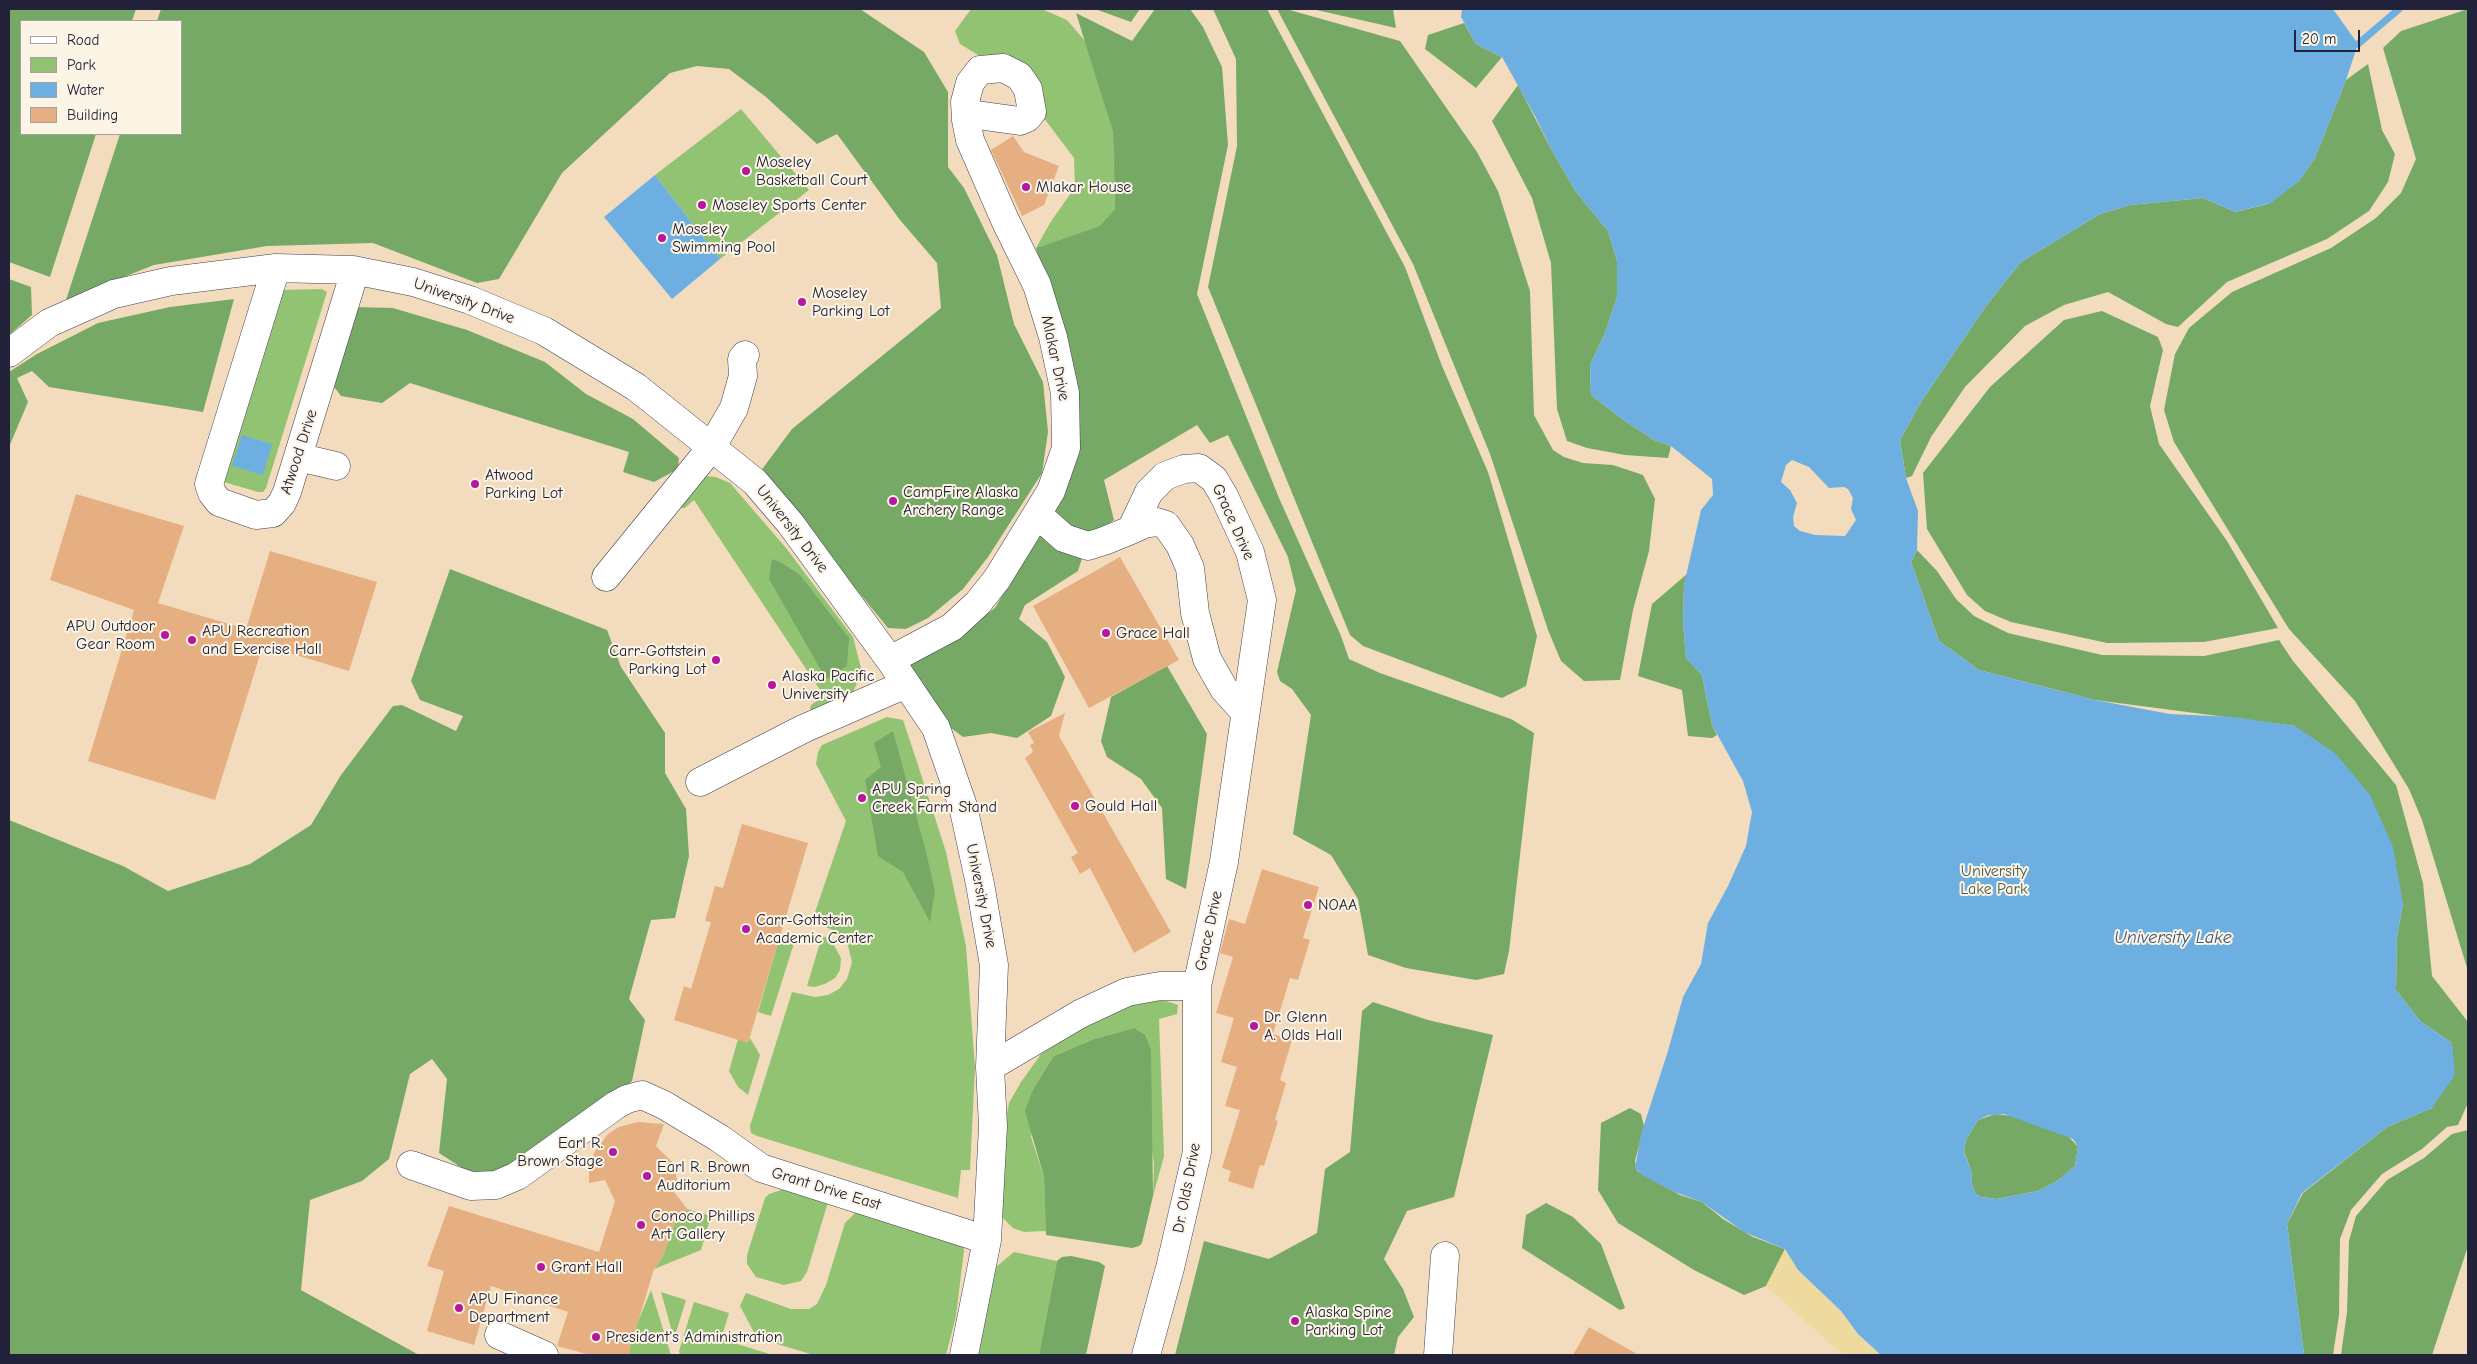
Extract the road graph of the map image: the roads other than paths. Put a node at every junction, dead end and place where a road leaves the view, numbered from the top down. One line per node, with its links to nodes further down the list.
1 (966, 120): 9 (street, Mlakar Drive)
2 (276, 268): 3 (street, University Drive); 4 (street, University Drive); 7 (street, Atwood Drive)
3 (356, 271): 6 (street, University Drive); 7 (street, Atwood Drive)
4 (9, 352)
5 (745, 355): 6 (street)
6 (711, 448): 11 (street); 12 (street, University Drive)
7 (298, 457): 8 (street)
8 (336, 466)
9 (1038, 514): 10 (street); 12 (street, Mlakar Drive)
10 (1131, 530): 14 (street); 14 (street, Grace Drive)
11 (606, 577)
12 (890, 660): 13 (street, University Drive)
13 (906, 684): 15 (street); 17 (street, University Drive)
14 (1244, 711): 16 (street, Grace Drive)
15 (700, 782)
16 (1197, 986): 17 (street, Grace Drive); 24 (street, Dr. Olds Drive)
17 (990, 1067): 19 (street, University Drive)
18 (411, 1165): 19 (street, Grant Drive East)
19 (987, 1240): 23 (street, University Drive)
20 (1445, 1256): 25 (street)
21 (498, 1335): 22 (street)
22 (544, 1355)
23 (964, 1355)
24 (1146, 1355)
25 (1438, 1355)

